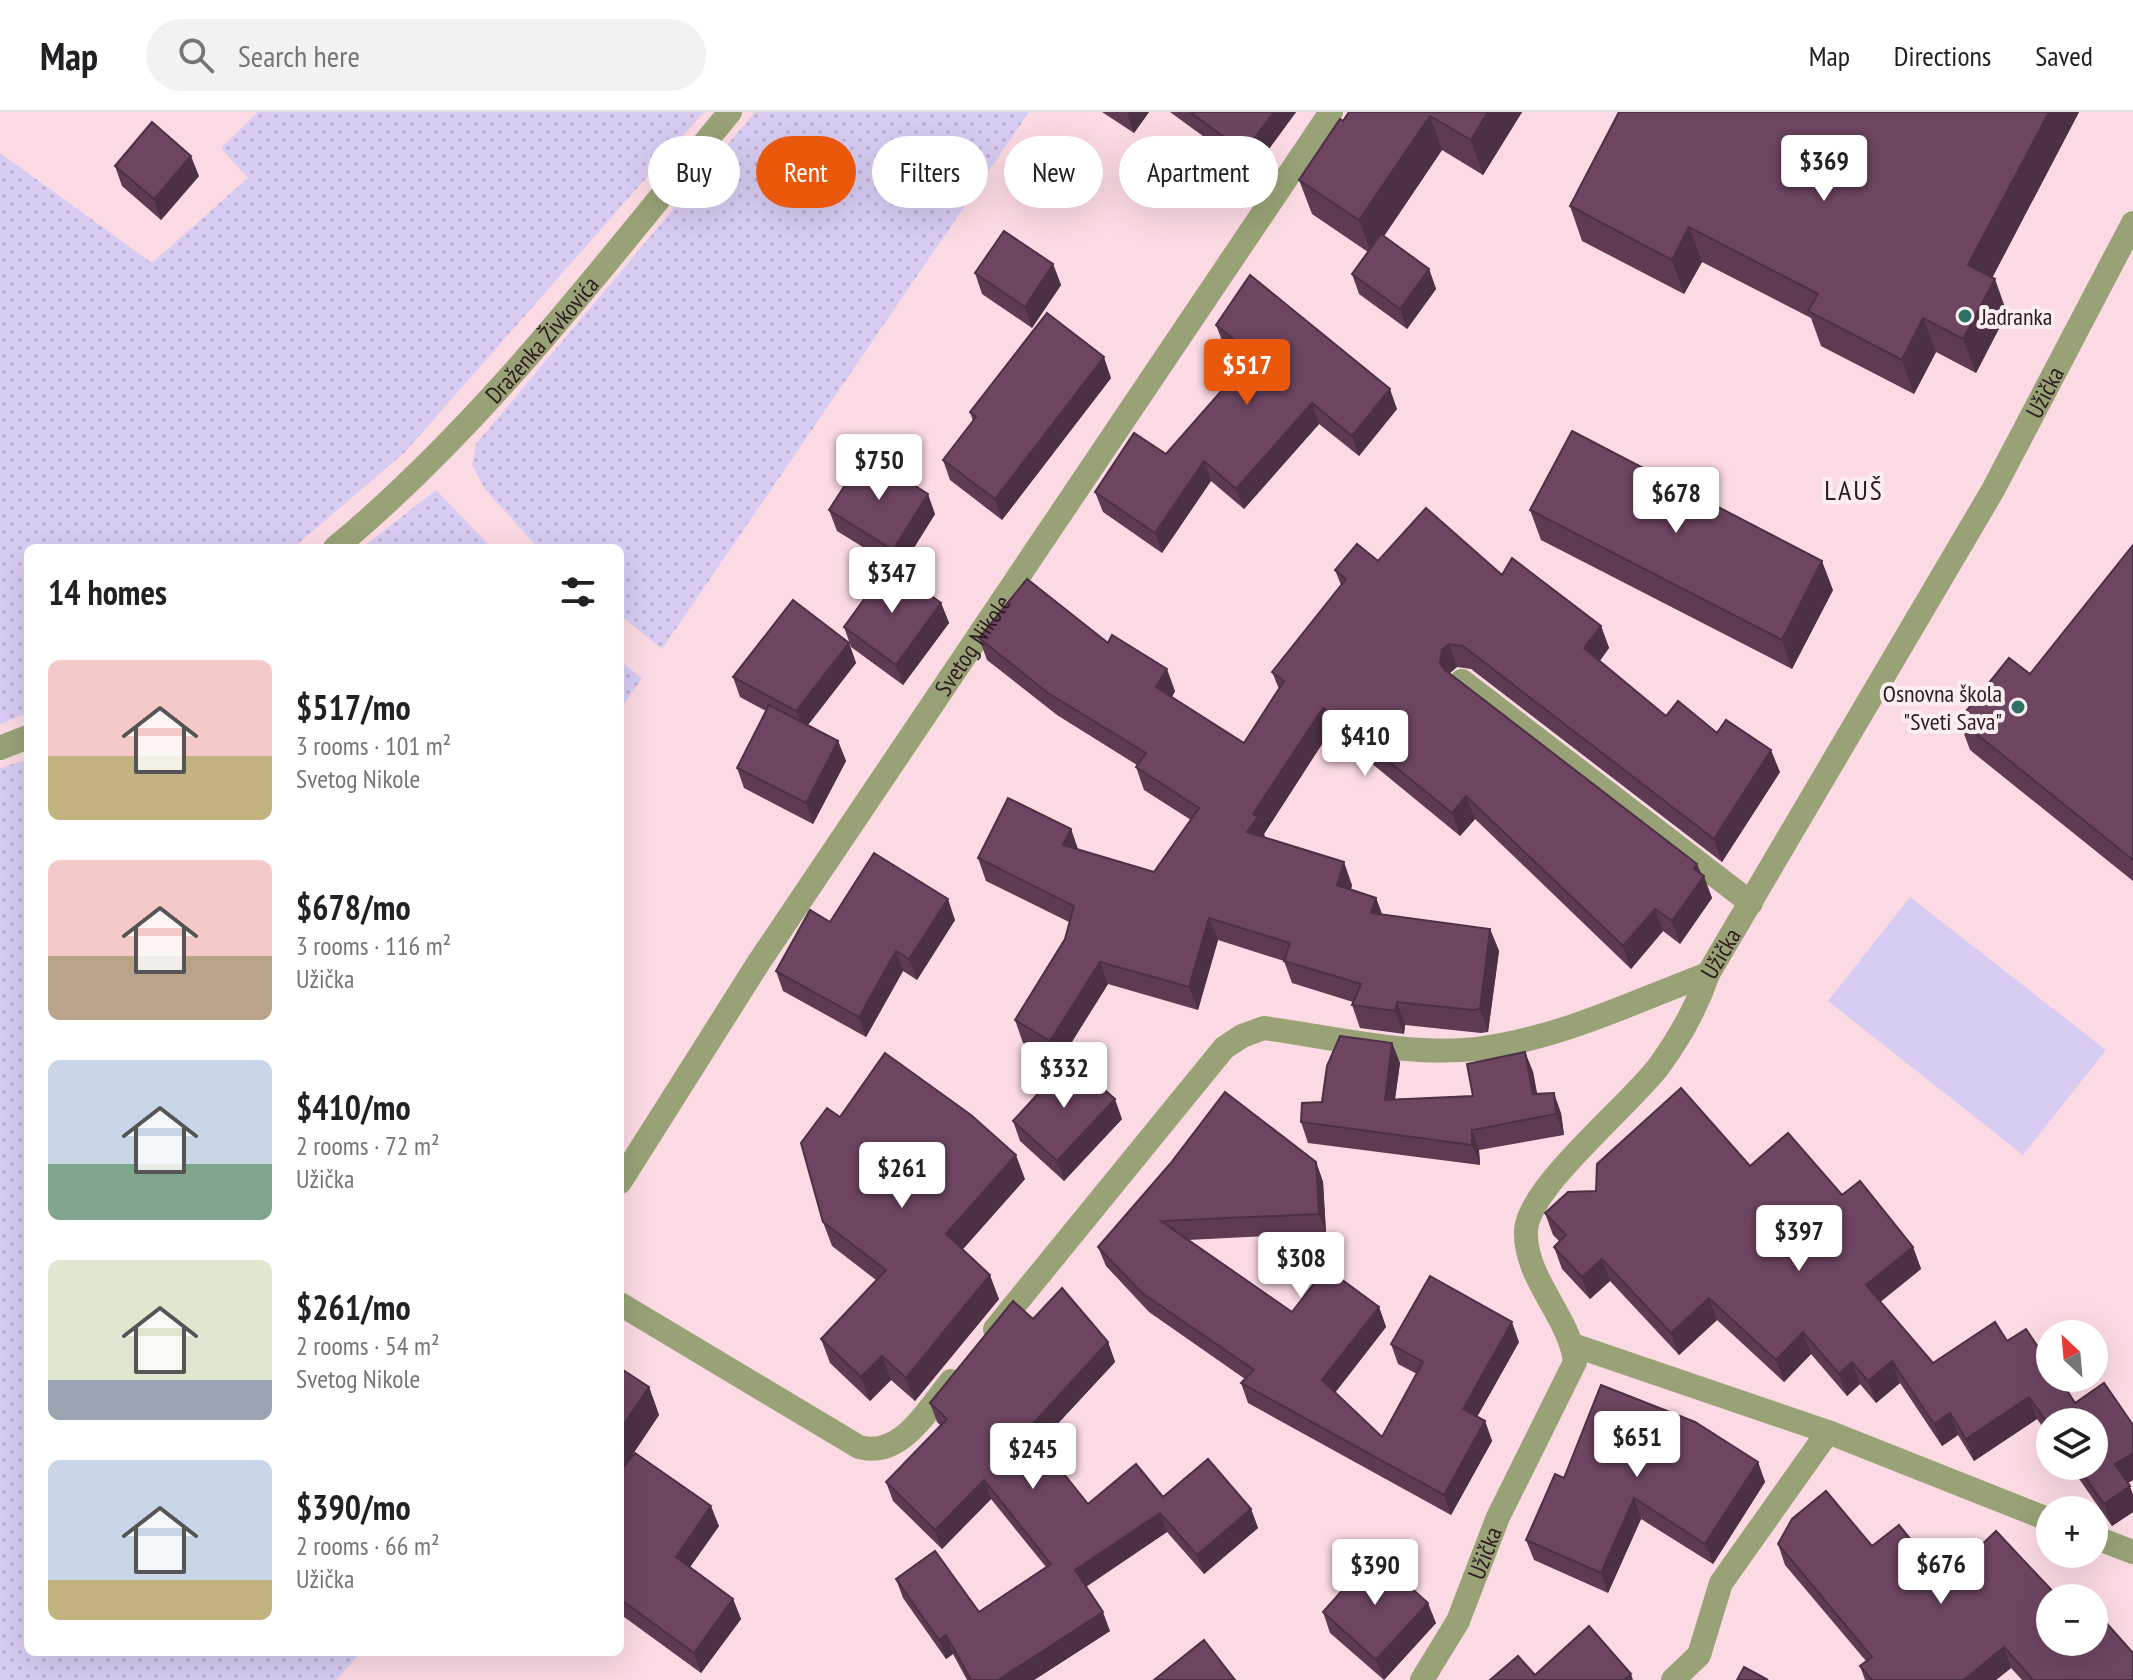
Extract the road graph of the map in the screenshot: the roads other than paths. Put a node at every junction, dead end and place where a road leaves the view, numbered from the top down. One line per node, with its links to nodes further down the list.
1 (730, 112): 4 (street, Draženka Živkovića)
2 (1331, 112): 10 (street, Svetog Nikole)
3 (2133, 223): 8 (street, Užička)
4 (339, 544)
5 (1462, 681): 8 (street)
6 (24, 739): 7 (street)
7 (0, 748)
8 (1751, 903): 9 (street, Užička)
9 (1708, 974): 11 (street); 12 (street, Užička)
10 (624, 1176)
11 (624, 1306)
12 (1573, 1345): 13 (street); 17 (street, Užička)
13 (1828, 1432): 14 (street); 18 (street)
14 (2036, 1514)
15 (2108, 1542): 16 (street)
16 (2133, 1552)
17 (1422, 1680)
18 (1673, 1680)

